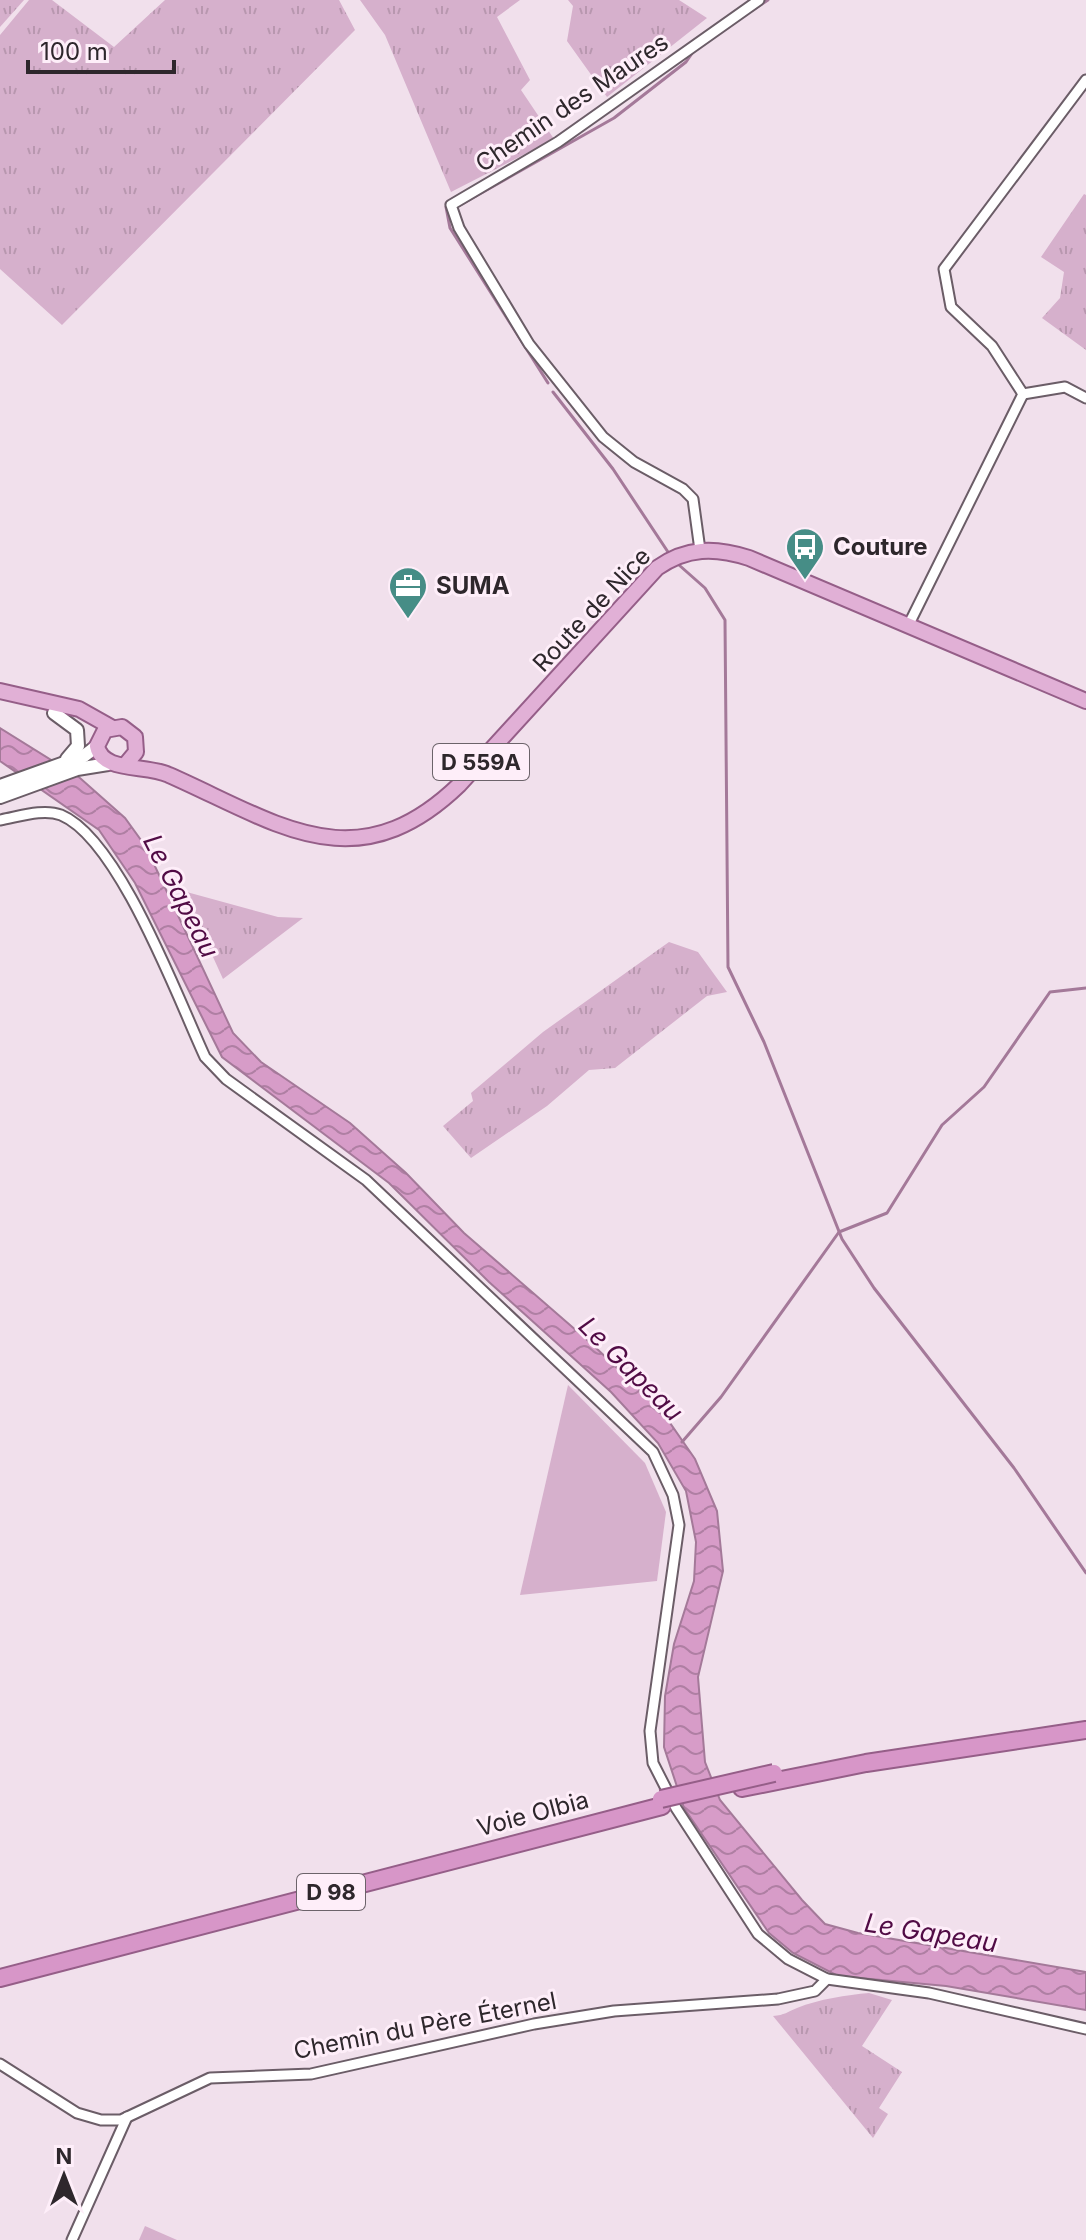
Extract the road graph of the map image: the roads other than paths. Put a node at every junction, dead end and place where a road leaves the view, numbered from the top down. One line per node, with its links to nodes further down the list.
1 (759, 0): 5 (street, Chemin des Maures)
2 (1086, 80): 3 (street)
3 (1023, 394): 4 (street); 6 (street)
4 (1086, 398)
5 (700, 550): 6 (main road); 17 (main road, Route de Nice / D 559A)
6 (908, 626): 9 (main road)
7 (0, 691): 11 (main road)
8 (0, 699): 10 (main road)
9 (1086, 701)
10 (54, 713): 12 (main road); 14 (main road)
11 (111, 727): 12 (main road); 13 (main road)
12 (97, 742): 14 (main road); 15 (main road)
13 (137, 746): 16 (main road); 17 (main road, D 559A)
14 (65, 761): 18 (main road)
15 (108, 764): 16 (main road); 18 (main road)
16 (126, 764): 17 (main road, D 559A)
17 (167, 773)
18 (7, 786): 19 (main road)
19 (0, 797)
20 (0, 820): 27 (street)
21 (1086, 1722): 23 (highway, Voie Olbia / D 98)
22 (1086, 1730): 23 (highway, Voie Olbia / D 98)
23 (776, 1777): 24 (highway, Voie Olbia / D 98)
24 (662, 1802): 25 (highway, Voie Olbia / D 98); 26 (highway, Voie Olbia / D 98)
25 (0, 1970)
26 (0, 1978)
27 (827, 1979): 28 (street); 30 (street, Chemin du Père Éternel)
28 (1086, 2029)
29 (0, 2064): 30 (street, Chemin du Père Éternel)
30 (127, 2117): 31 (street)
31 (72, 2240)

